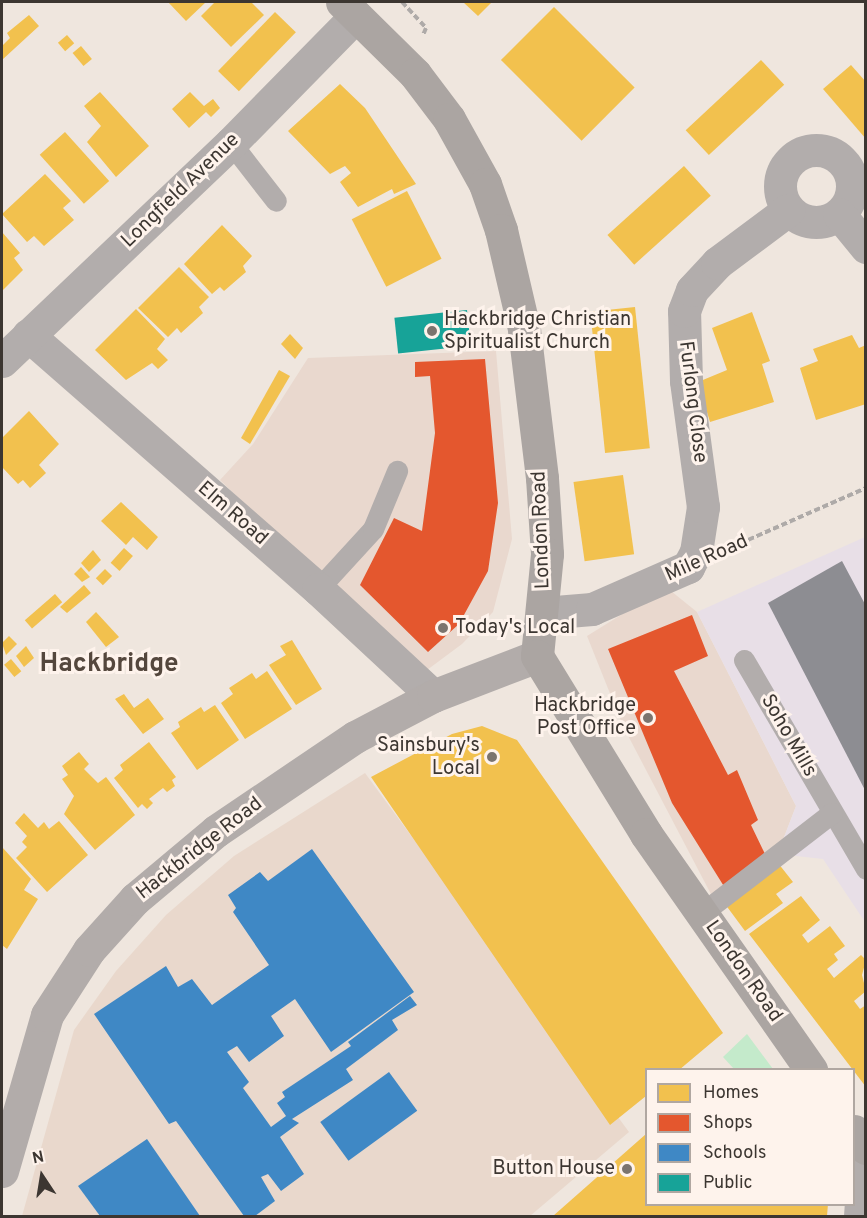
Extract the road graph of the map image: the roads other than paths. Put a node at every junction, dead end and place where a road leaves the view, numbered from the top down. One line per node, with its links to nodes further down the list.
1 (349, 9): 2 (street, Longfield Avenue); 12 (main road, London Road)
2 (231, 143): 3 (lane); 7 (street, Longfield Avenue)
3 (276, 201)
4 (788, 210): 5 (street); 5 (street); 10 (street, Furlong Close)
5 (839, 214): 6 (street)
6 (866, 247)
7 (28, 335): 8 (street, Longfield Avenue); 11 (street, Elm Road)
8 (2, 361)
9 (397, 471): 11 (lane)
10 (688, 567): 12 (street, Mile Road)
11 (318, 589): 15 (street, Elm Road)
12 (543, 613): 13 (main road, London Road)
13 (537, 656): 15 (main road, Hackbridge Road); 18 (main road, London Road)
14 (744, 660): 16 (lane, Soho Mills)
15 (433, 696): 21 (main road, Hackbridge Road)
16 (832, 813): 17 (lane, Soho Mills); 18 (lane)
17 (866, 869)
18 (702, 913): 19 (main road, London Road)
19 (810, 1068)
20 (859, 1139): 22 (street)
21 (2, 1171)
22 (860, 1216)

